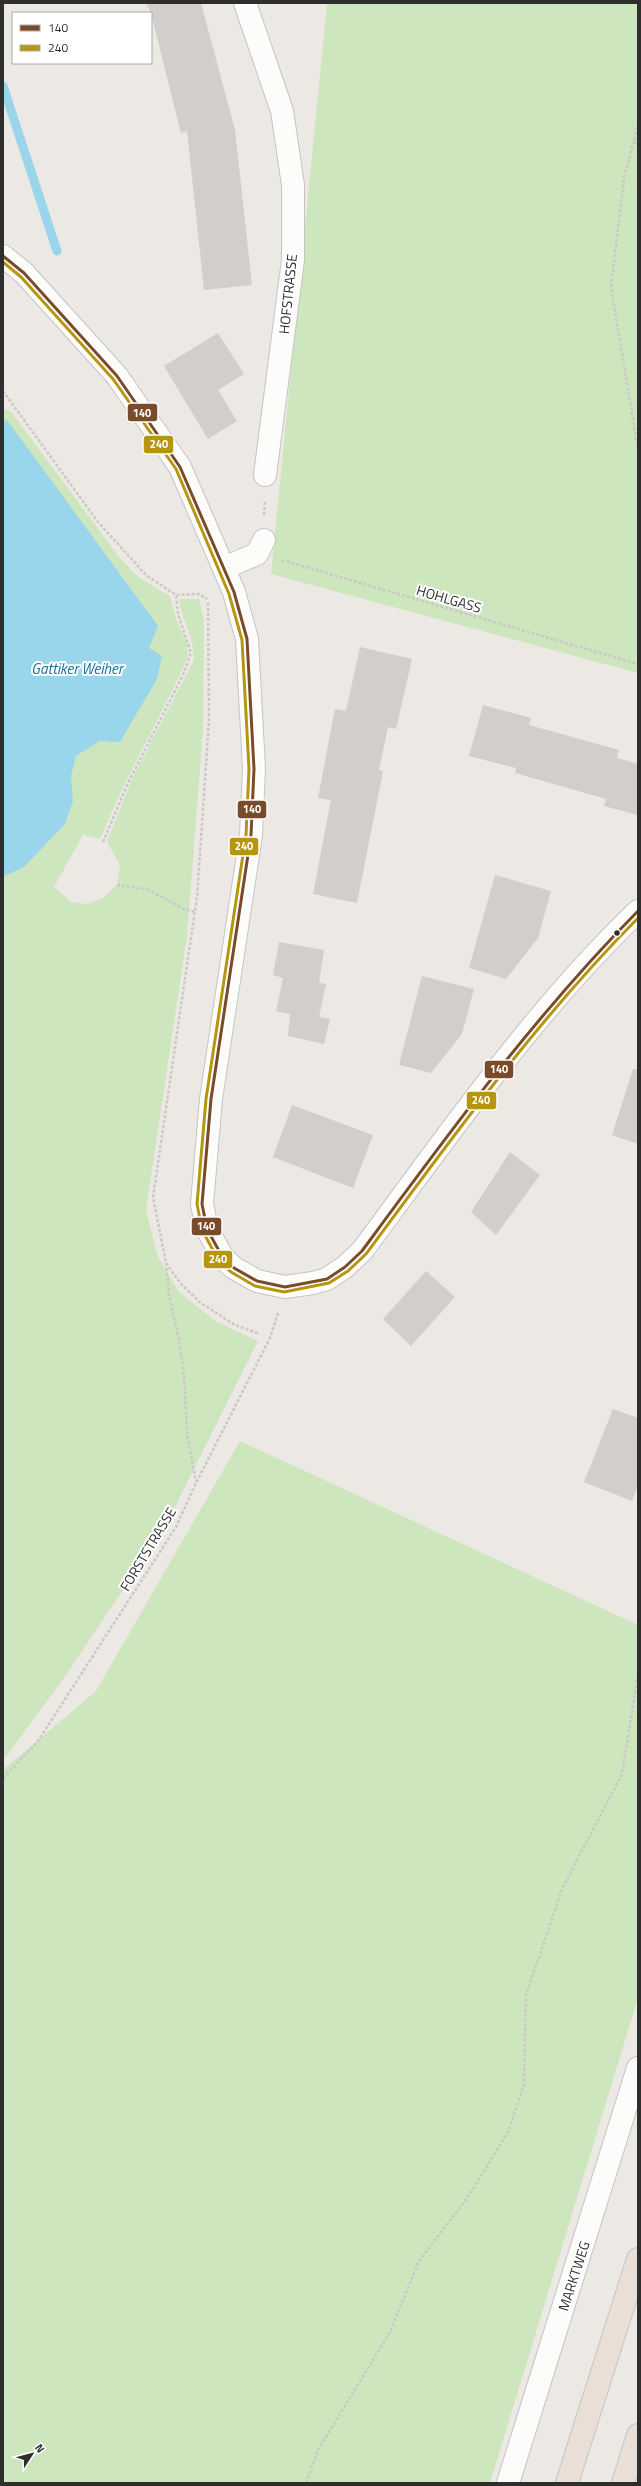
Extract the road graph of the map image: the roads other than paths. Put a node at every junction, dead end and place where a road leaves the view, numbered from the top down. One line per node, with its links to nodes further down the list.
1 (245, 3): 3 (main road, HOFSTRASSE)
2 (3, 256): 5 (main road)
3 (265, 475)
4 (264, 540): 5 (main road)
5 (224, 568): 6 (main road)
6 (638, 911)
7 (638, 2068): 10 (main road, MARKTWEG)
8 (638, 2259): 11 (highway)
9 (638, 2435): 12 (highway)
10 (508, 2483)
11 (567, 2483)
12 (622, 2483)

